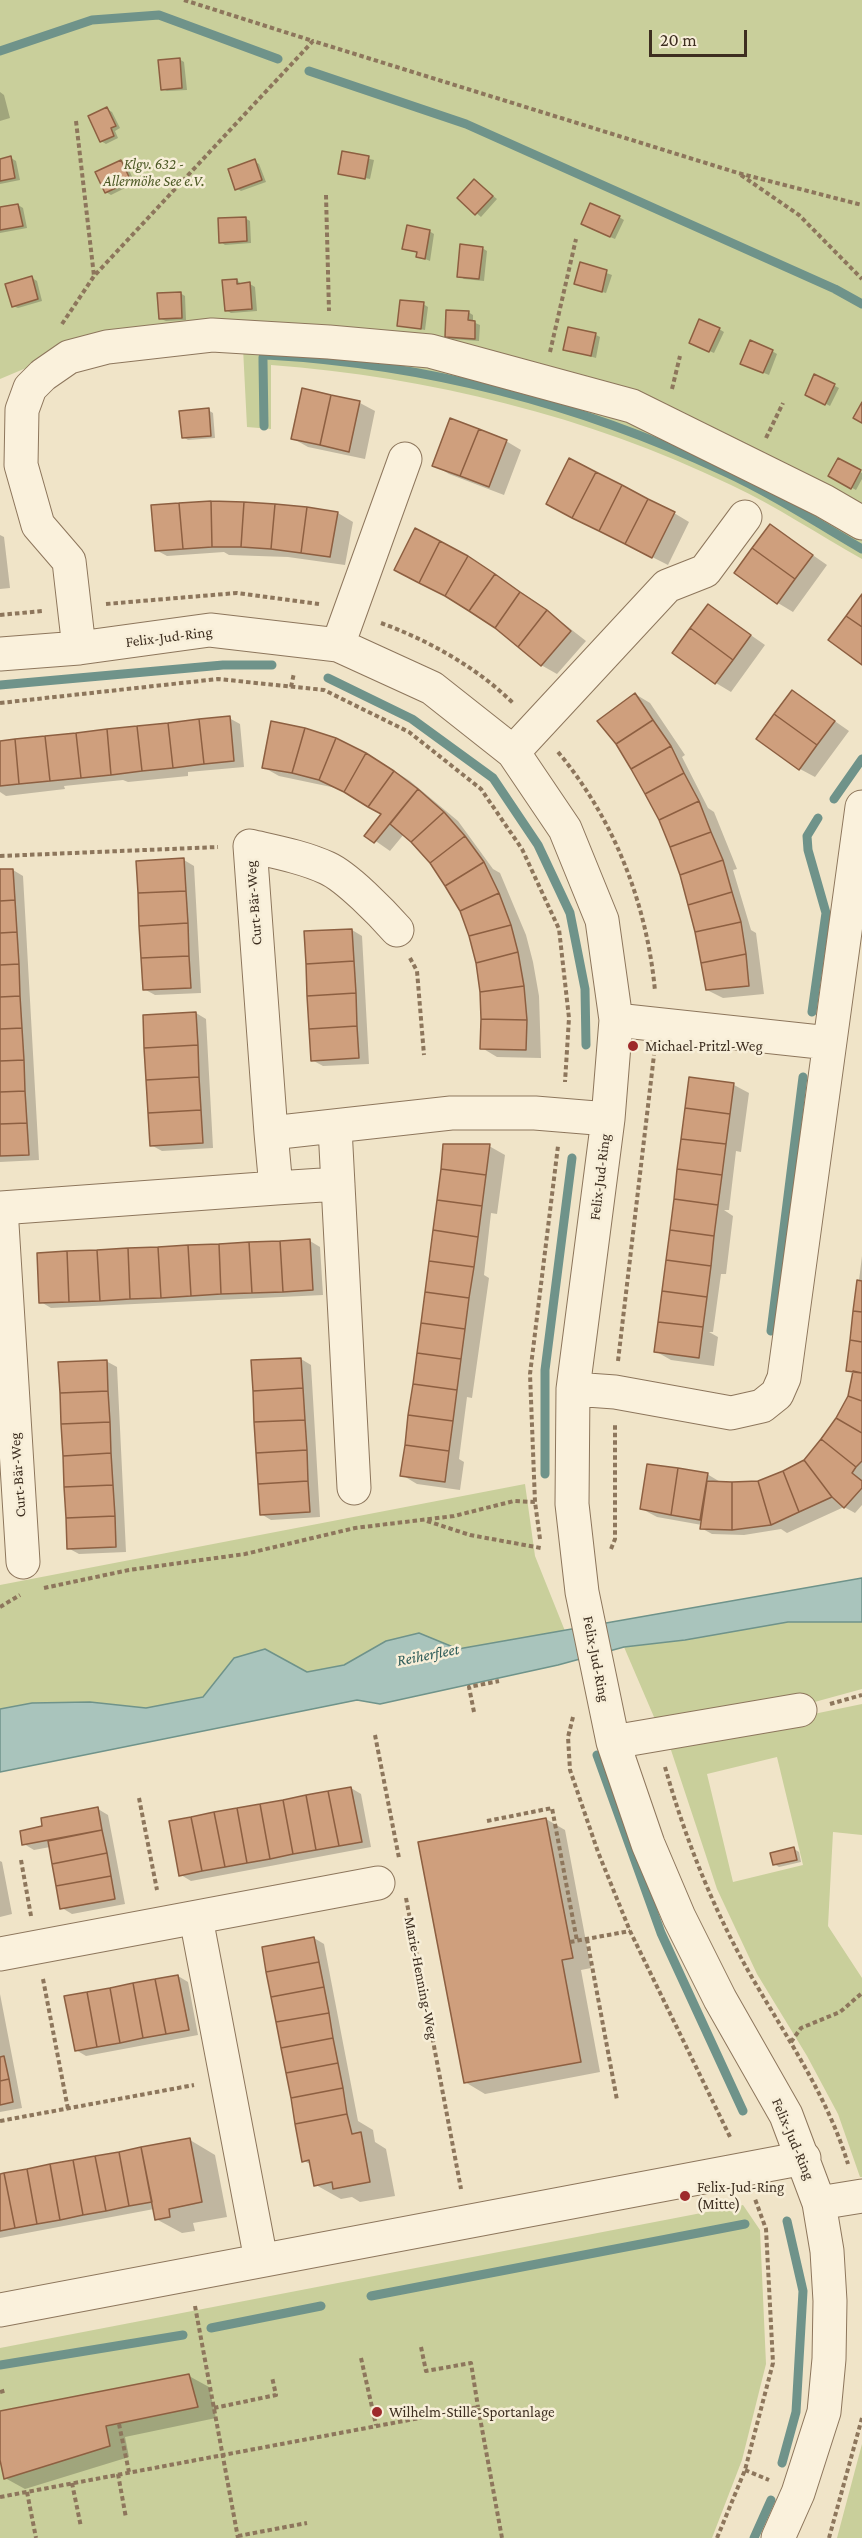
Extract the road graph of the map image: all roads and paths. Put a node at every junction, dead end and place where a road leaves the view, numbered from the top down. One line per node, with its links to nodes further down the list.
1 (184, 0): 2 (path)
2 (313, 41): 4 (path); 8 (path)
3 (76, 121): 8 (path)
4 (738, 173): 6 (path); 9 (path)
5 (326, 195): 10 (path)
6 (862, 205)
7 (576, 239): 12 (path)
8 (94, 276): 11 (path)
9 (862, 279)
10 (329, 342): 11 (street); 12 (street)
11 (43, 375): 16 (street)
12 (544, 382): 15 (street)
13 (405, 459): 17 (street)
14 (745, 517): 23 (street)
15 (862, 523)
16 (75, 608): 17 (path); 18 (path); 20 (street)
17 (350, 612): 19 (street); 23 (path)
18 (0, 615)
19 (338, 645): 20 (street, Felix-Jud-Ring); 24 (street, Felix-Jud-Ring)
20 (79, 648): 21 (street, Felix-Jud-Ring)
21 (0, 654)
22 (0, 702): 33 (path)
23 (537, 727): 24 (street); 30 (path)
24 (513, 752): 29 (street, Felix-Jud-Ring)
25 (862, 807): 31 (street)
26 (250, 846): 27 (path); 28 (street, Curt-Bär-Weg); 36 (street, Curt-Bär-Weg)
27 (0, 856)
28 (397, 930): 32 (path)
29 (616, 1020): 30 (street); 34 (street, Felix-Jud-Ring)
30 (658, 1025): 31 (street); 41 (path)
31 (829, 1043): 41 (street)
32 (424, 1054)
33 (562, 1115): 34 (street); 35 (street); 43 (path)
34 (608, 1119): 40 (street, Felix-Jud-Ring)
35 (335, 1128): 36 (street); 37 (street)
36 (271, 1133): 38 (street, Curt-Bär-Weg)
37 (338, 1184): 38 (street, Curt-Bär-Weg); 42 (street)
38 (276, 1188): 39 (street, Curt-Bär-Weg)
39 (0, 1208): 48 (street, Curt-Bär-Weg)
40 (573, 1389): 41 (street); 44 (street, Felix-Jud-Ring)
41 (615, 1392): 49 (path)
42 (354, 1488)
43 (535, 1502): 44 (path); 45 (path); 46 (path)
44 (572, 1503): 49 (street, Felix-Jud-Ring)
45 (423, 1520): 46 (path); 48 (path)
46 (541, 1548): 47 (path)
47 (546, 1558)
48 (28, 1581): 50 (path)
49 (582, 1592): 52 (street, Felix-Jud-Ring)
50 (0, 1607)
51 (499, 1681): 54 (path)
52 (600, 1686): 57 (street, Felix-Jud-Ring); 64 (path)
53 (800, 1710): 56 (street)
54 (474, 1712)
55 (375, 1735): 61 (path, Marie-Henning-Weg)
56 (656, 1735): 57 (street); 71 (path)
57 (613, 1742): 76 (street, Felix-Jud-Ring)
58 (139, 1798): 63 (path)
59 (487, 1821): 66 (path)
60 (21, 1860): 68 (path)
61 (394, 1878): 62 (street); 80 (path, Marie-Henning-Weg)
62 (196, 1917): 63 (street); 72 (street)
63 (163, 1924): 68 (street)
64 (630, 1931): 65 (path); 77 (path)
65 (587, 1939): 66 (path); 73 (path)
66 (577, 1941): 67 (path)
67 (570, 1942)
68 (37, 1947): 69 (street); 74 (path)
69 (0, 1954)
70 (862, 1993): 71 (path)
71 (791, 2042): 78 (path)
72 (227, 2078): 74 (path); 81 (street)
73 (617, 2100)
74 (68, 2109): 75 (path)
75 (0, 2121)
76 (804, 2158): 77 (street); 79 (street, Felix-Jud-Ring)
77 (745, 2169): 80 (street); 106 (path)
78 (860, 2196): 79 (street)
79 (819, 2203): 107 (street, Felix-Jud-Ring)
80 (467, 2222): 81 (street)
81 (261, 2260): 82 (street)
82 (189, 2274): 83 (street); 90 (path)
83 (0, 2310)
84 (421, 2347): 89 (path)
85 (361, 2358): 93 (path)
86 (273, 2377): 90 (path)
87 (7, 2390): 88 (path)
88 (0, 2392)
89 (478, 2407): 93 (path); 105 (path)
90 (214, 2408): 94 (path)
91 (862, 2418): 108 (path)
92 (119, 2424): 95 (path)
93 (376, 2425): 94 (path)
94 (222, 2454): 95 (path); 103 (path)
95 (129, 2472): 96 (path)
96 (118, 2474): 97 (path); 100 (path)
97 (72, 2483): 98 (path); 102 (path)
98 (27, 2492): 99 (path); 104 (path)
99 (0, 2497)
100 (126, 2518)
101 (307, 2523): 103 (path)
102 (81, 2527)
103 (238, 2537)
104 (36, 2538)
105 (502, 2538)
106 (717, 2538)
107 (778, 2538)
108 (829, 2538)

